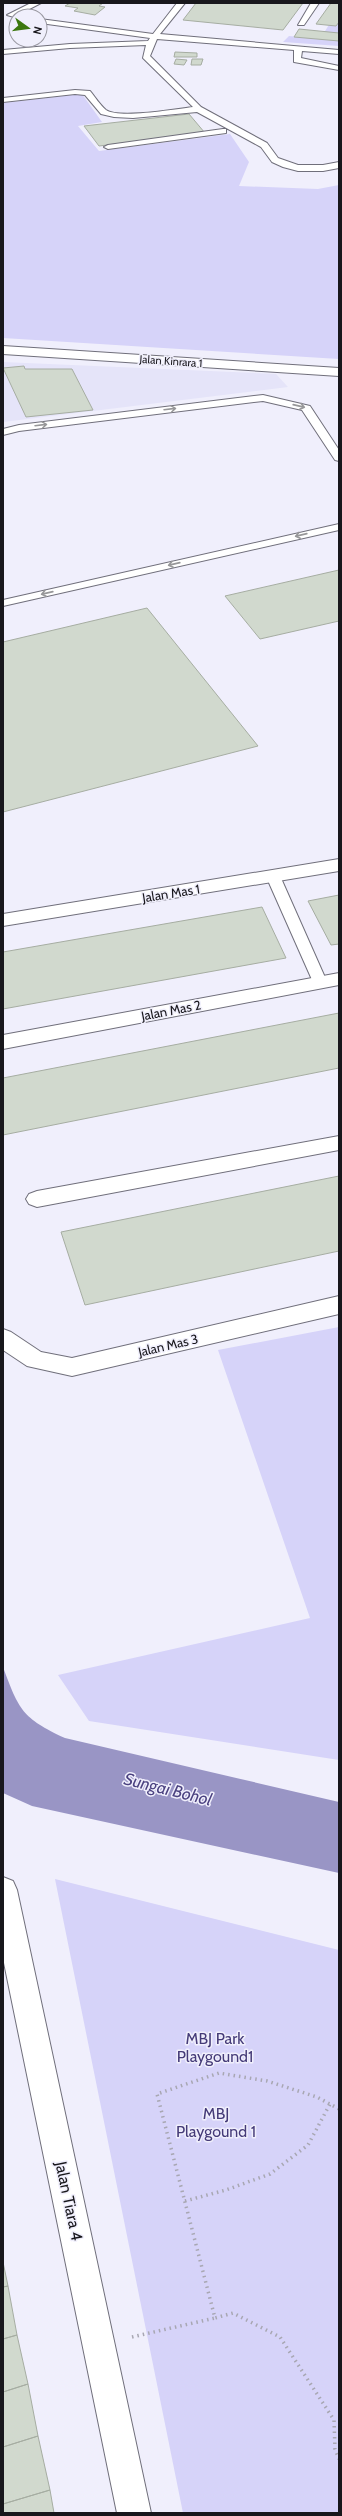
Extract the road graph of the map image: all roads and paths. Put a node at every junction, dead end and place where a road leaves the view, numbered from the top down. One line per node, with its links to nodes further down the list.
1 (37, 3): 4 (lane)
2 (181, 3): 7 (lane)
3 (314, 3): 6 (lane)
4 (26, 8)
5 (48, 21): 7 (lane)
6 (301, 23)
7 (152, 40): 8 (lane); 9 (lane); 13 (lane)
8 (298, 49): 10 (lane); 11 (lane)
9 (3, 52)
10 (339, 52)
11 (339, 68)
12 (3, 100): 13 (lane)
13 (200, 109): 14 (lane); 15 (lane)
14 (108, 147)
15 (339, 165)
16 (3, 350): 17 (street, Jalan Kinrara 1)
17 (339, 372)
18 (3, 432): 19 (lane, one-way to 19)
19 (339, 458)
20 (339, 526): 21 (lane, one-way to 21)
21 (3, 603)
22 (339, 865): 23 (street, Jalan Mas 1)
23 (273, 876): 24 (street, Jalan Mas 1); 25 (lane)
24 (3, 920)
25 (330, 981): 26 (street, Jalan Mas 2)
26 (3, 1042)
27 (339, 1144): 28 (street)
28 (37, 1199)
29 (339, 1305): 30 (street, Jalan Mas 3)
30 (3, 1338)
31 (3, 1890): 36 (street, Jalan Tiara 4)
32 (330, 2104): 33 (path); 34 (path); 34 (path)
33 (339, 2109)
34 (185, 2201): 35 (path)
35 (215, 2318): 36 (path); 37 (path)
36 (99, 2345): 38 (street, Jalan Tiara 4)
37 (339, 2459)
38 (134, 2513)

